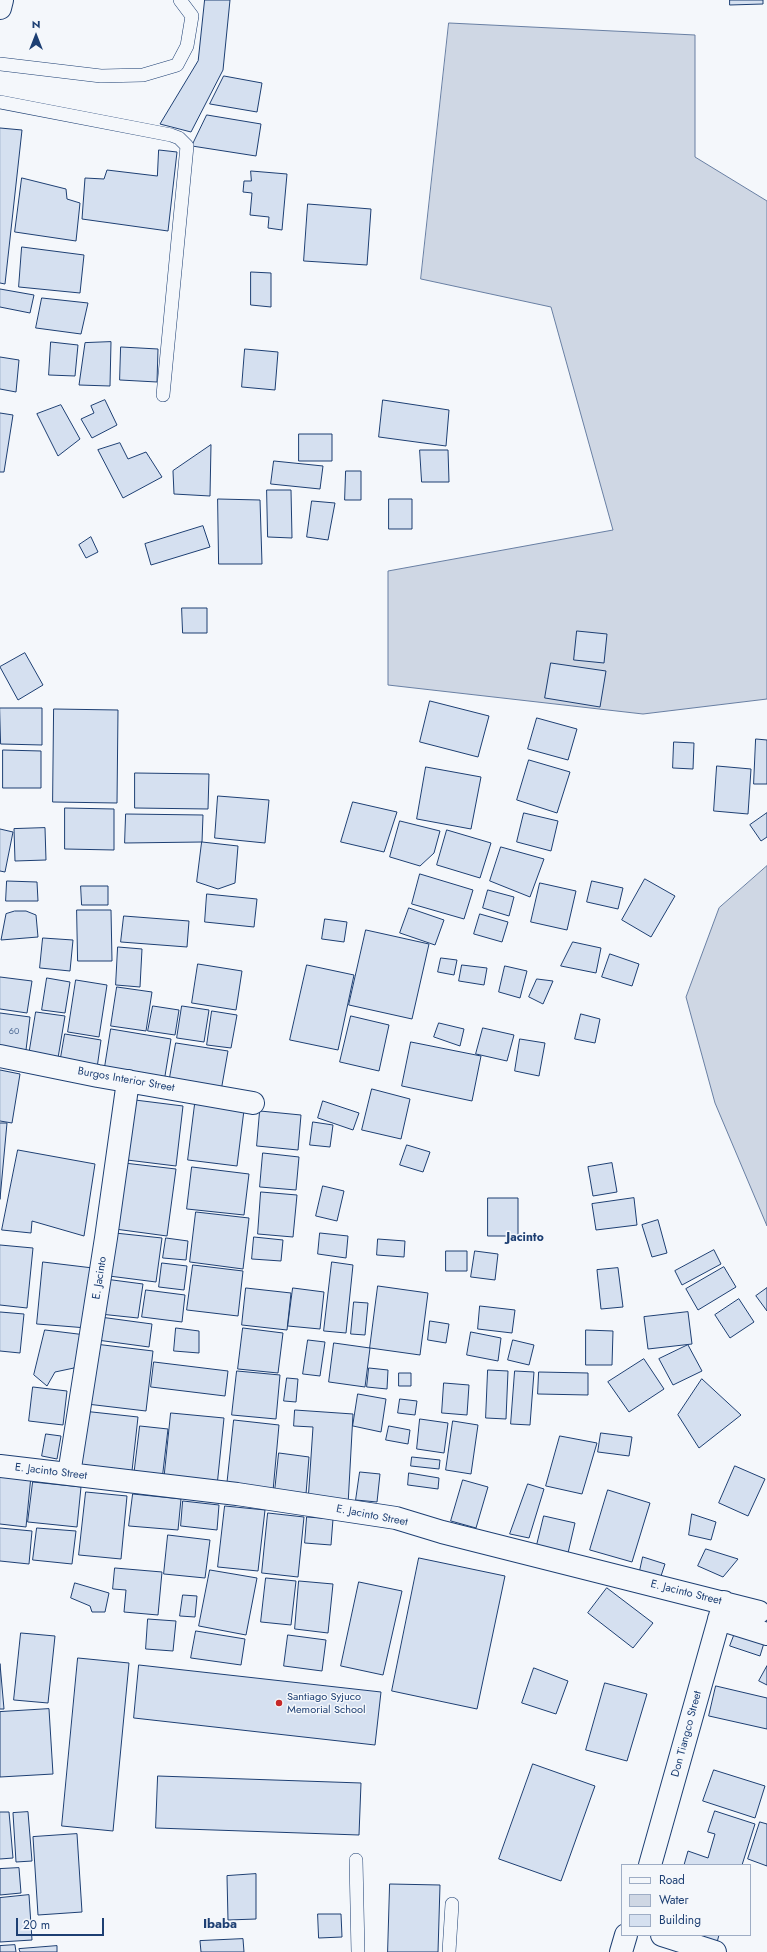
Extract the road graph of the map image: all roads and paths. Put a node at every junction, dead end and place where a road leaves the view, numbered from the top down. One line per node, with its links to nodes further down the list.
1 (2, 0): 3 (street)
2 (180, 0): 4 (lane)
3 (0, 8)
4 (0, 64)
5 (0, 102): 6 (lane)
6 (163, 395)
7 (0, 1056): 8 (street, Burgos Interior Street)
8 (128, 1081): 9 (street, Burgos Interior Street); 11 (street, E. Jacinto)
9 (253, 1103)
10 (0, 1466): 11 (street, E. Jacinto Street)
11 (69, 1474): 12 (street, E. Jacinto Street)
12 (721, 1611): 13 (street, E. Jacinto Street); 14 (street); 16 (street, Don Tiangco Street)
13 (760, 1612)
14 (767, 1634)
15 (356, 1860): 20 (lane)
16 (650, 1864)
17 (452, 1904): 21 (lane)
18 (626, 1936): 22 (street)
19 (665, 1936): 23 (street)
20 (358, 1952)
21 (449, 1952)
22 (621, 1952)
23 (715, 1952)

